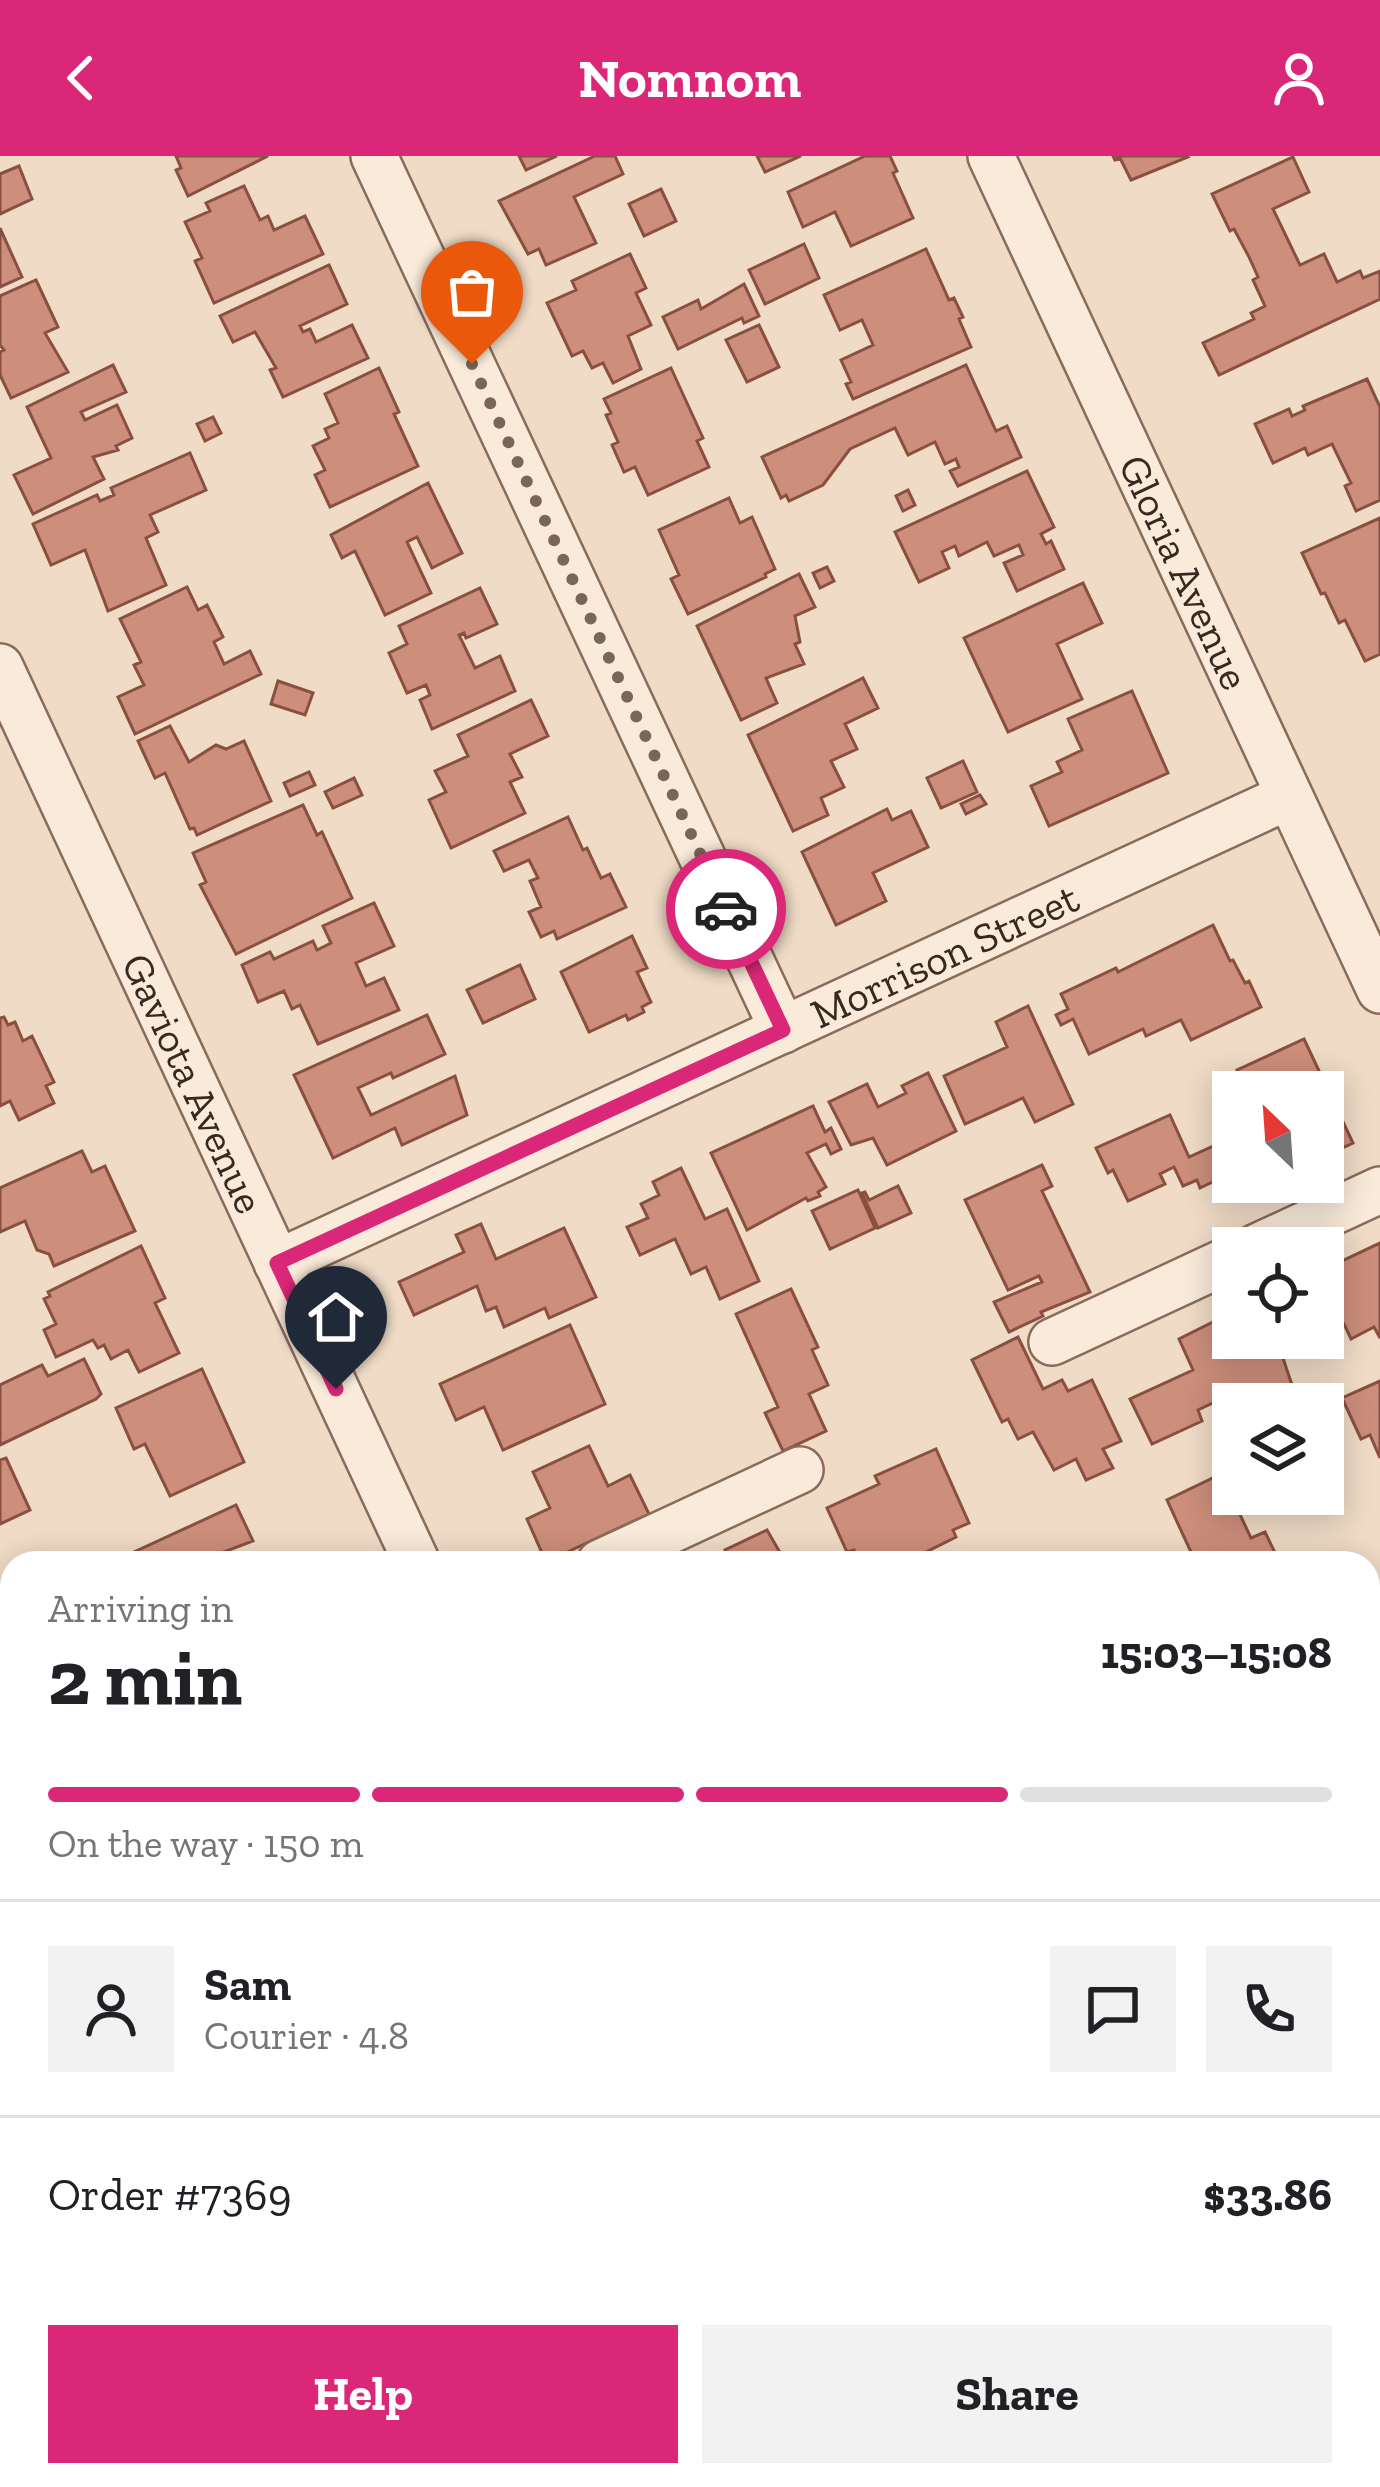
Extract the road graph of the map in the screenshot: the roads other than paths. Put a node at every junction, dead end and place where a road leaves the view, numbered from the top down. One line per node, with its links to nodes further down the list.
1 (374, 156): 6 (street)
2 (991, 156): 4 (street, Gloria Avenue)
3 (0, 668): 9 (street, Gaviota Avenue)
4 (1287, 797): 5 (street, Gloria Avenue); 6 (street, Morrison Street)
5 (1380, 990)
6 (783, 1030): 9 (street, Morrison Street)
7 (1380, 1190): 8 (street)
8 (1300, 1227)
9 (277, 1263): 13 (street, Gaviota Avenue)
10 (1212, 1268): 11 (street)
11 (1052, 1342)
12 (800, 1470): 14 (street)
13 (411, 1551)
14 (626, 1551)

